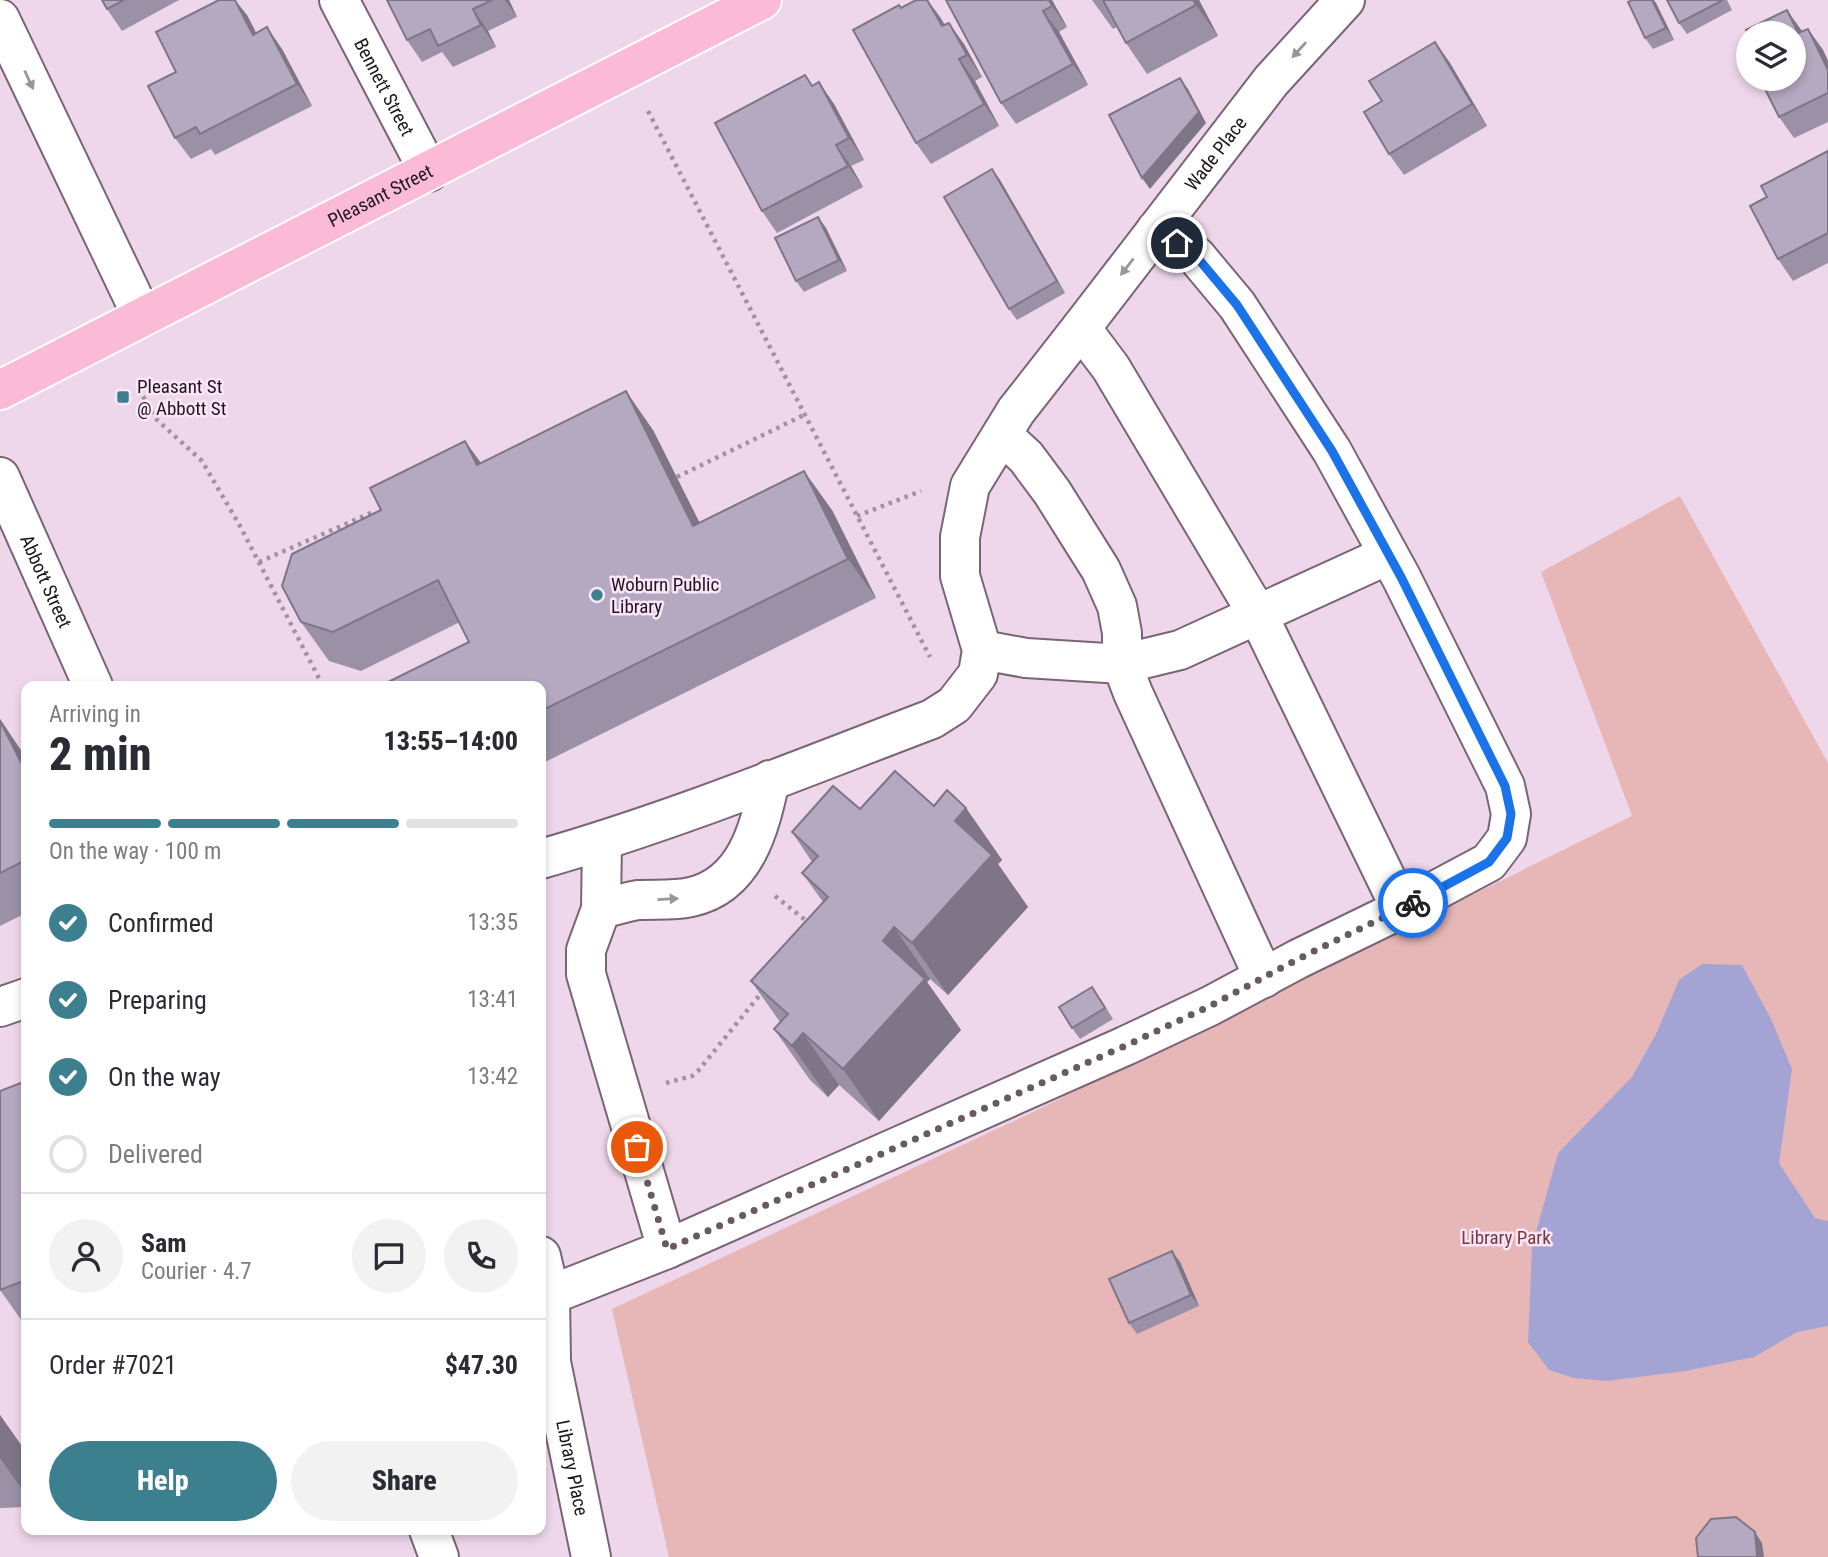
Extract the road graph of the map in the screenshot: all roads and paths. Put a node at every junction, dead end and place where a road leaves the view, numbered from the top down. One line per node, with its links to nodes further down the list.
1 (339, 0): 6 (street, Bennett Street)
2 (762, 0): 5 (main road, Pleasant Street)
3 (1345, 0): 7 (street, Wade Place, one-way to 7)
4 (0, 19): 8 (street, one-way to 8)
5 (627, 70): 6 (main road, Pleasant Street); 12 (path)
6 (429, 172): 8 (main road, Pleasant Street)
7 (1156, 230): 9 (street, Wade Place, one-way to 9); 19 (street)
8 (142, 316): 11 (main road, Pleasant Street)
9 (1081, 328): 13 (street, Wade Place); 21 (street)
10 (139, 388): 20 (path)
11 (0, 390)
12 (804, 415): 15 (path); 18 (path)
13 (1009, 423): 16 (street, Wade Place); 23 (street)
14 (0, 477): 24 (street, Abbott Street)
15 (677, 477)
16 (971, 486): 18 (path); 22 (street, Wade Place)
17 (373, 512): 20 (path)
18 (857, 516): 26 (path)
19 (1388, 555): 21 (street); 32 (street)
20 (259, 562): 25 (path)
21 (1258, 615): 23 (street); 32 (street)
22 (982, 650): 23 (street); 26 (street)
23 (1122, 664): 34 (street)
24 (91, 681)
25 (320, 681)
26 (954, 705): 27 (street)
27 (770, 780): 28 (street); 31 (street, one-way to 27)
28 (602, 841): 29 (street); 31 (street)
29 (546, 858)
30 (772, 893): 33 (path)
31 (601, 909): 38 (street)
32 (1401, 909): 34 (street)
33 (813, 926)
34 (1264, 978): 39 (street)
35 (765, 988): 38 (path)
36 (21, 1000): 37 (street)
37 (0, 1007)
38 (622, 1096): 39 (street)
39 (667, 1249): 41 (street)
40 (546, 1278): 41 (street, Library Place)
41 (550, 1295): 44 (street, Library Place)
42 (431, 1535): 43 (street)
43 (439, 1557)
44 (591, 1557)

